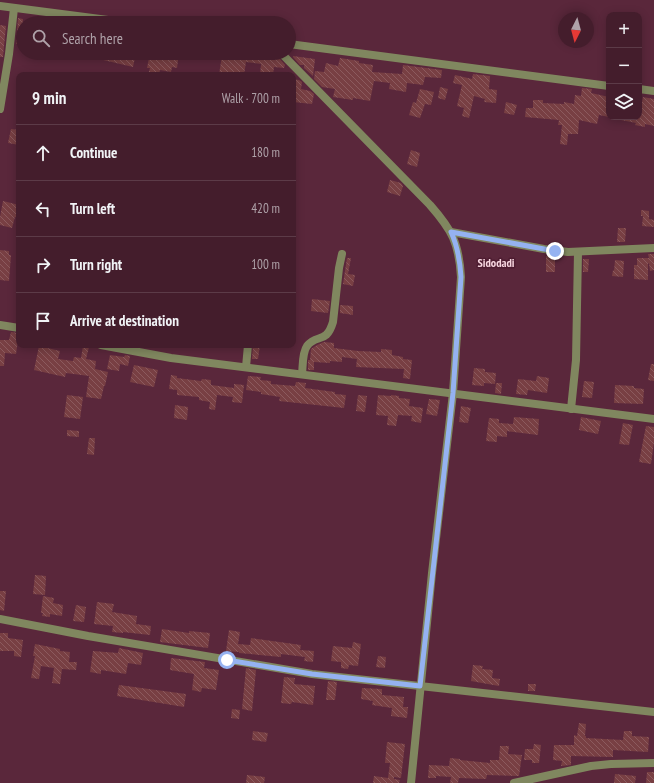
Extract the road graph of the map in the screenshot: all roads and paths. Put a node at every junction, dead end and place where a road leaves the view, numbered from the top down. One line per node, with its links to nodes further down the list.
1 (0, 6): 2 (street)
2 (14, 8): 3 (street); 9 (street)
3 (76, 16)
4 (296, 45): 6 (street)
5 (288, 60): 10 (street)
6 (606, 86)
7 (642, 90): 8 (street)
8 (654, 91)
9 (0, 109)
10 (451, 232): 12 (street); 20 (street)
11 (654, 248): 12 (street)
12 (578, 252): 21 (street)
13 (342, 254): 19 (street)
14 (0, 325): 15 (street)
15 (16, 328)
16 (117, 348): 18 (street)
17 (248, 348): 18 (street)
18 (246, 367): 19 (street)
19 (302, 374): 20 (street)
20 (453, 393): 21 (street); 24 (street)
21 (571, 409): 22 (street)
22 (654, 419)
23 (0, 619): 24 (street)
24 (420, 686): 25 (street); 27 (street)
25 (654, 712)
26 (654, 763): 28 (street)
27 (411, 783)
28 (514, 783)

